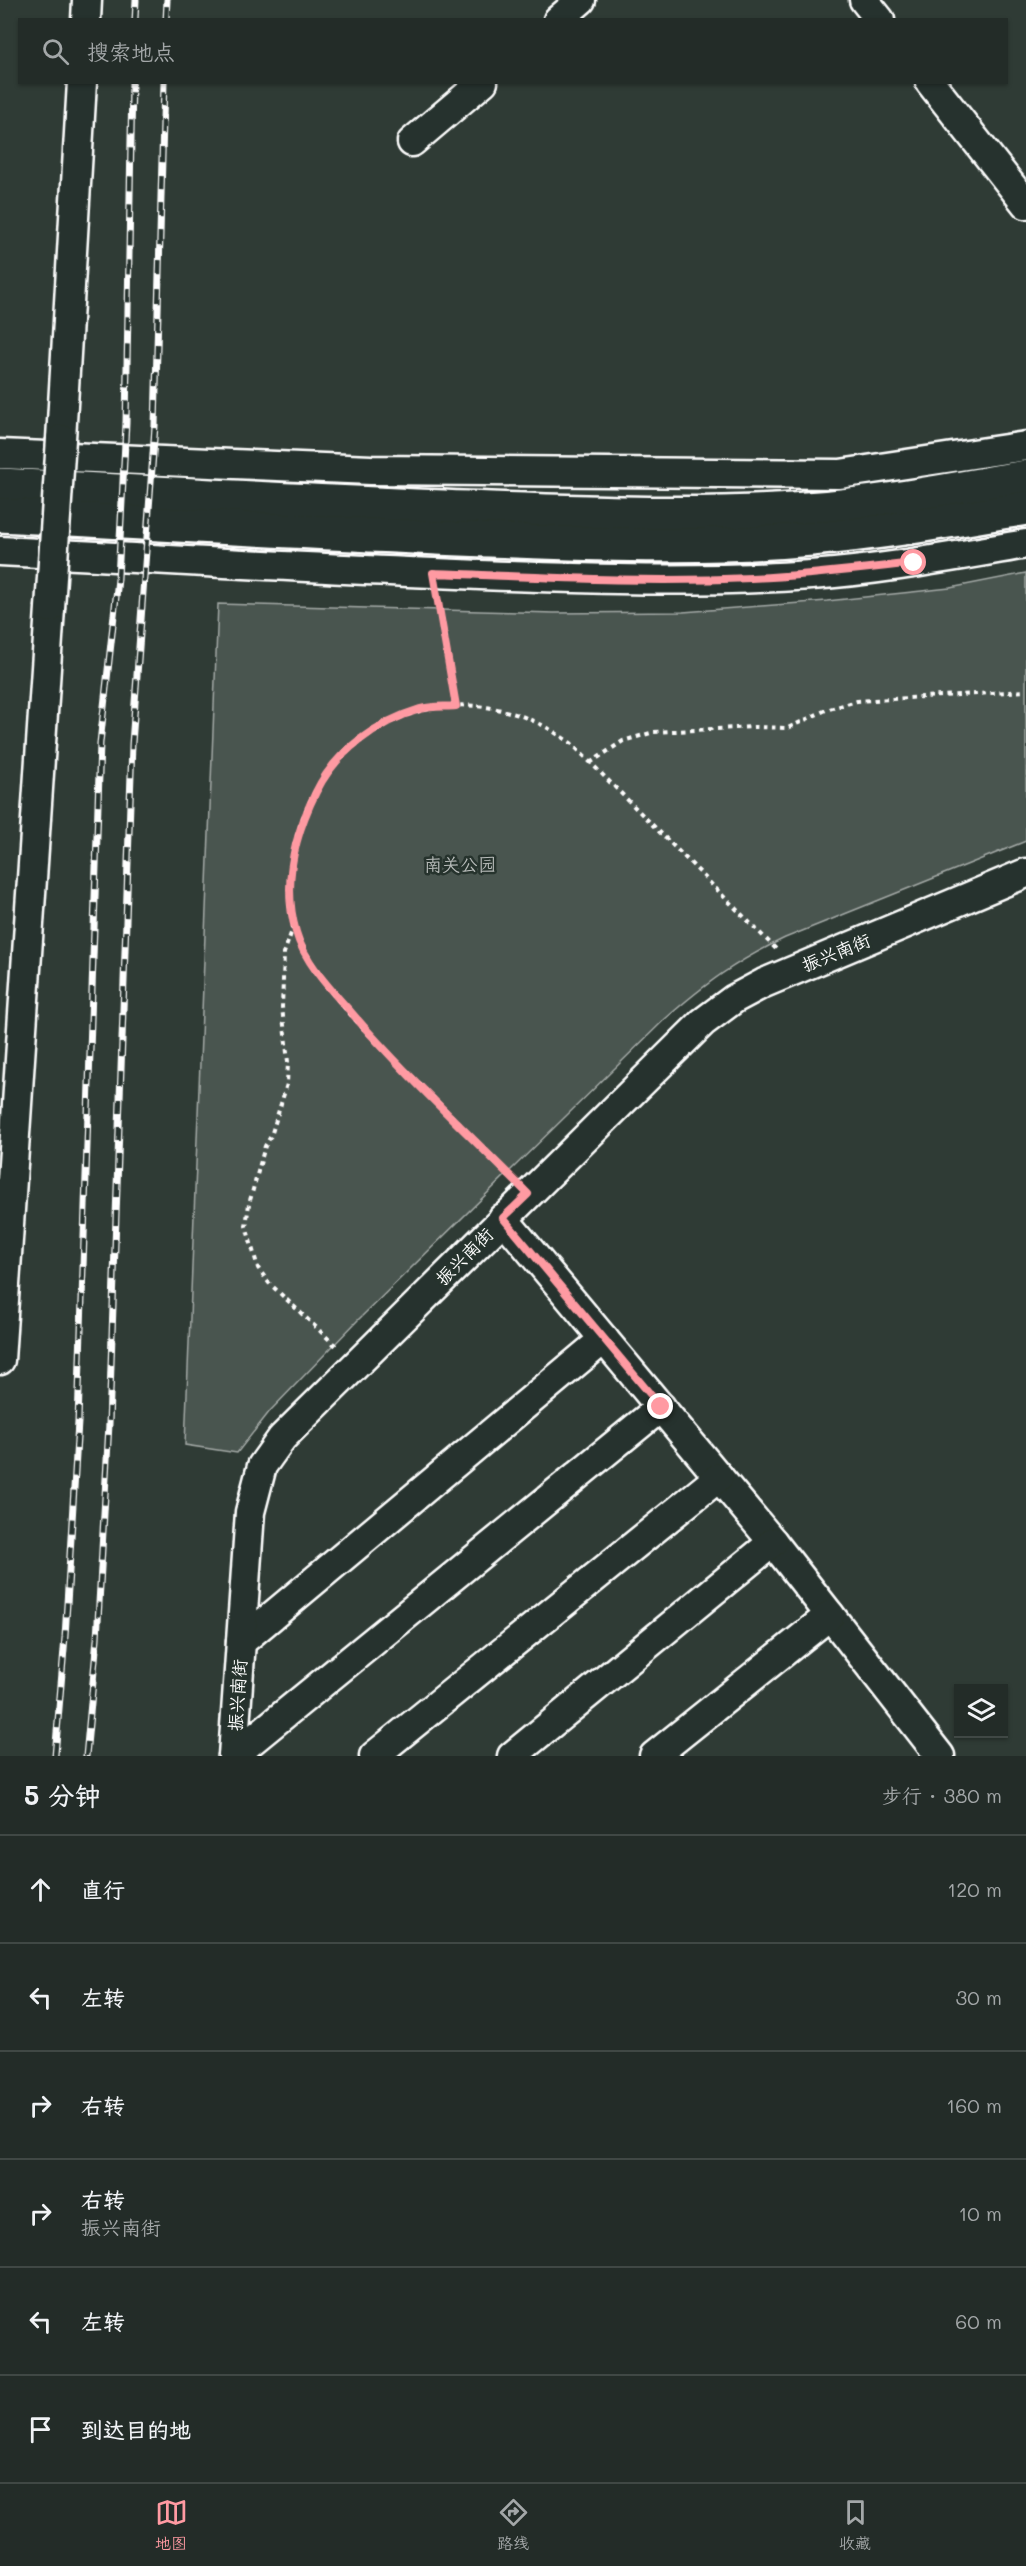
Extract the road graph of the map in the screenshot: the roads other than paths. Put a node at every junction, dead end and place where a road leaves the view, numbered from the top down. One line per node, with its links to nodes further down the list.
1 (87, 0): 4 (street)
2 (581, 0): 5 (street)
3 (864, 0): 6 (street)
4 (86, 18)
5 (560, 18)
6 (878, 18)
7 (82, 84): 23 (street, bridge)
8 (481, 84): 10 (street)
9 (932, 84): 11 (street)
10 (412, 142)
11 (1026, 204)
12 (1026, 446): 13 (street)
13 (0, 454)
14 (1026, 477): 15 (main road)
15 (0, 484)
16 (1026, 508): 17 (main road)
17 (0, 515)
18 (1026, 544): 19 (street)
19 (0, 550)
20 (1026, 873): 21 (street, 振兴南街)
21 (503, 1218): 22 (street); 28 (street, 振兴南街)
22 (604, 1339): 24 (street); 28 (street)
23 (0, 1360)
24 (661, 1407): 25 (street); 29 (street)
25 (719, 1477): 26 (street); 30 (street)
26 (773, 1542): 27 (street); 31 (street)
27 (830, 1615): 32 (street); 33 (street)
28 (241, 1642): 29 (street, 振兴南街)
29 (233, 1756)
30 (374, 1756)
31 (512, 1756)
32 (654, 1756)
33 (940, 1756)

